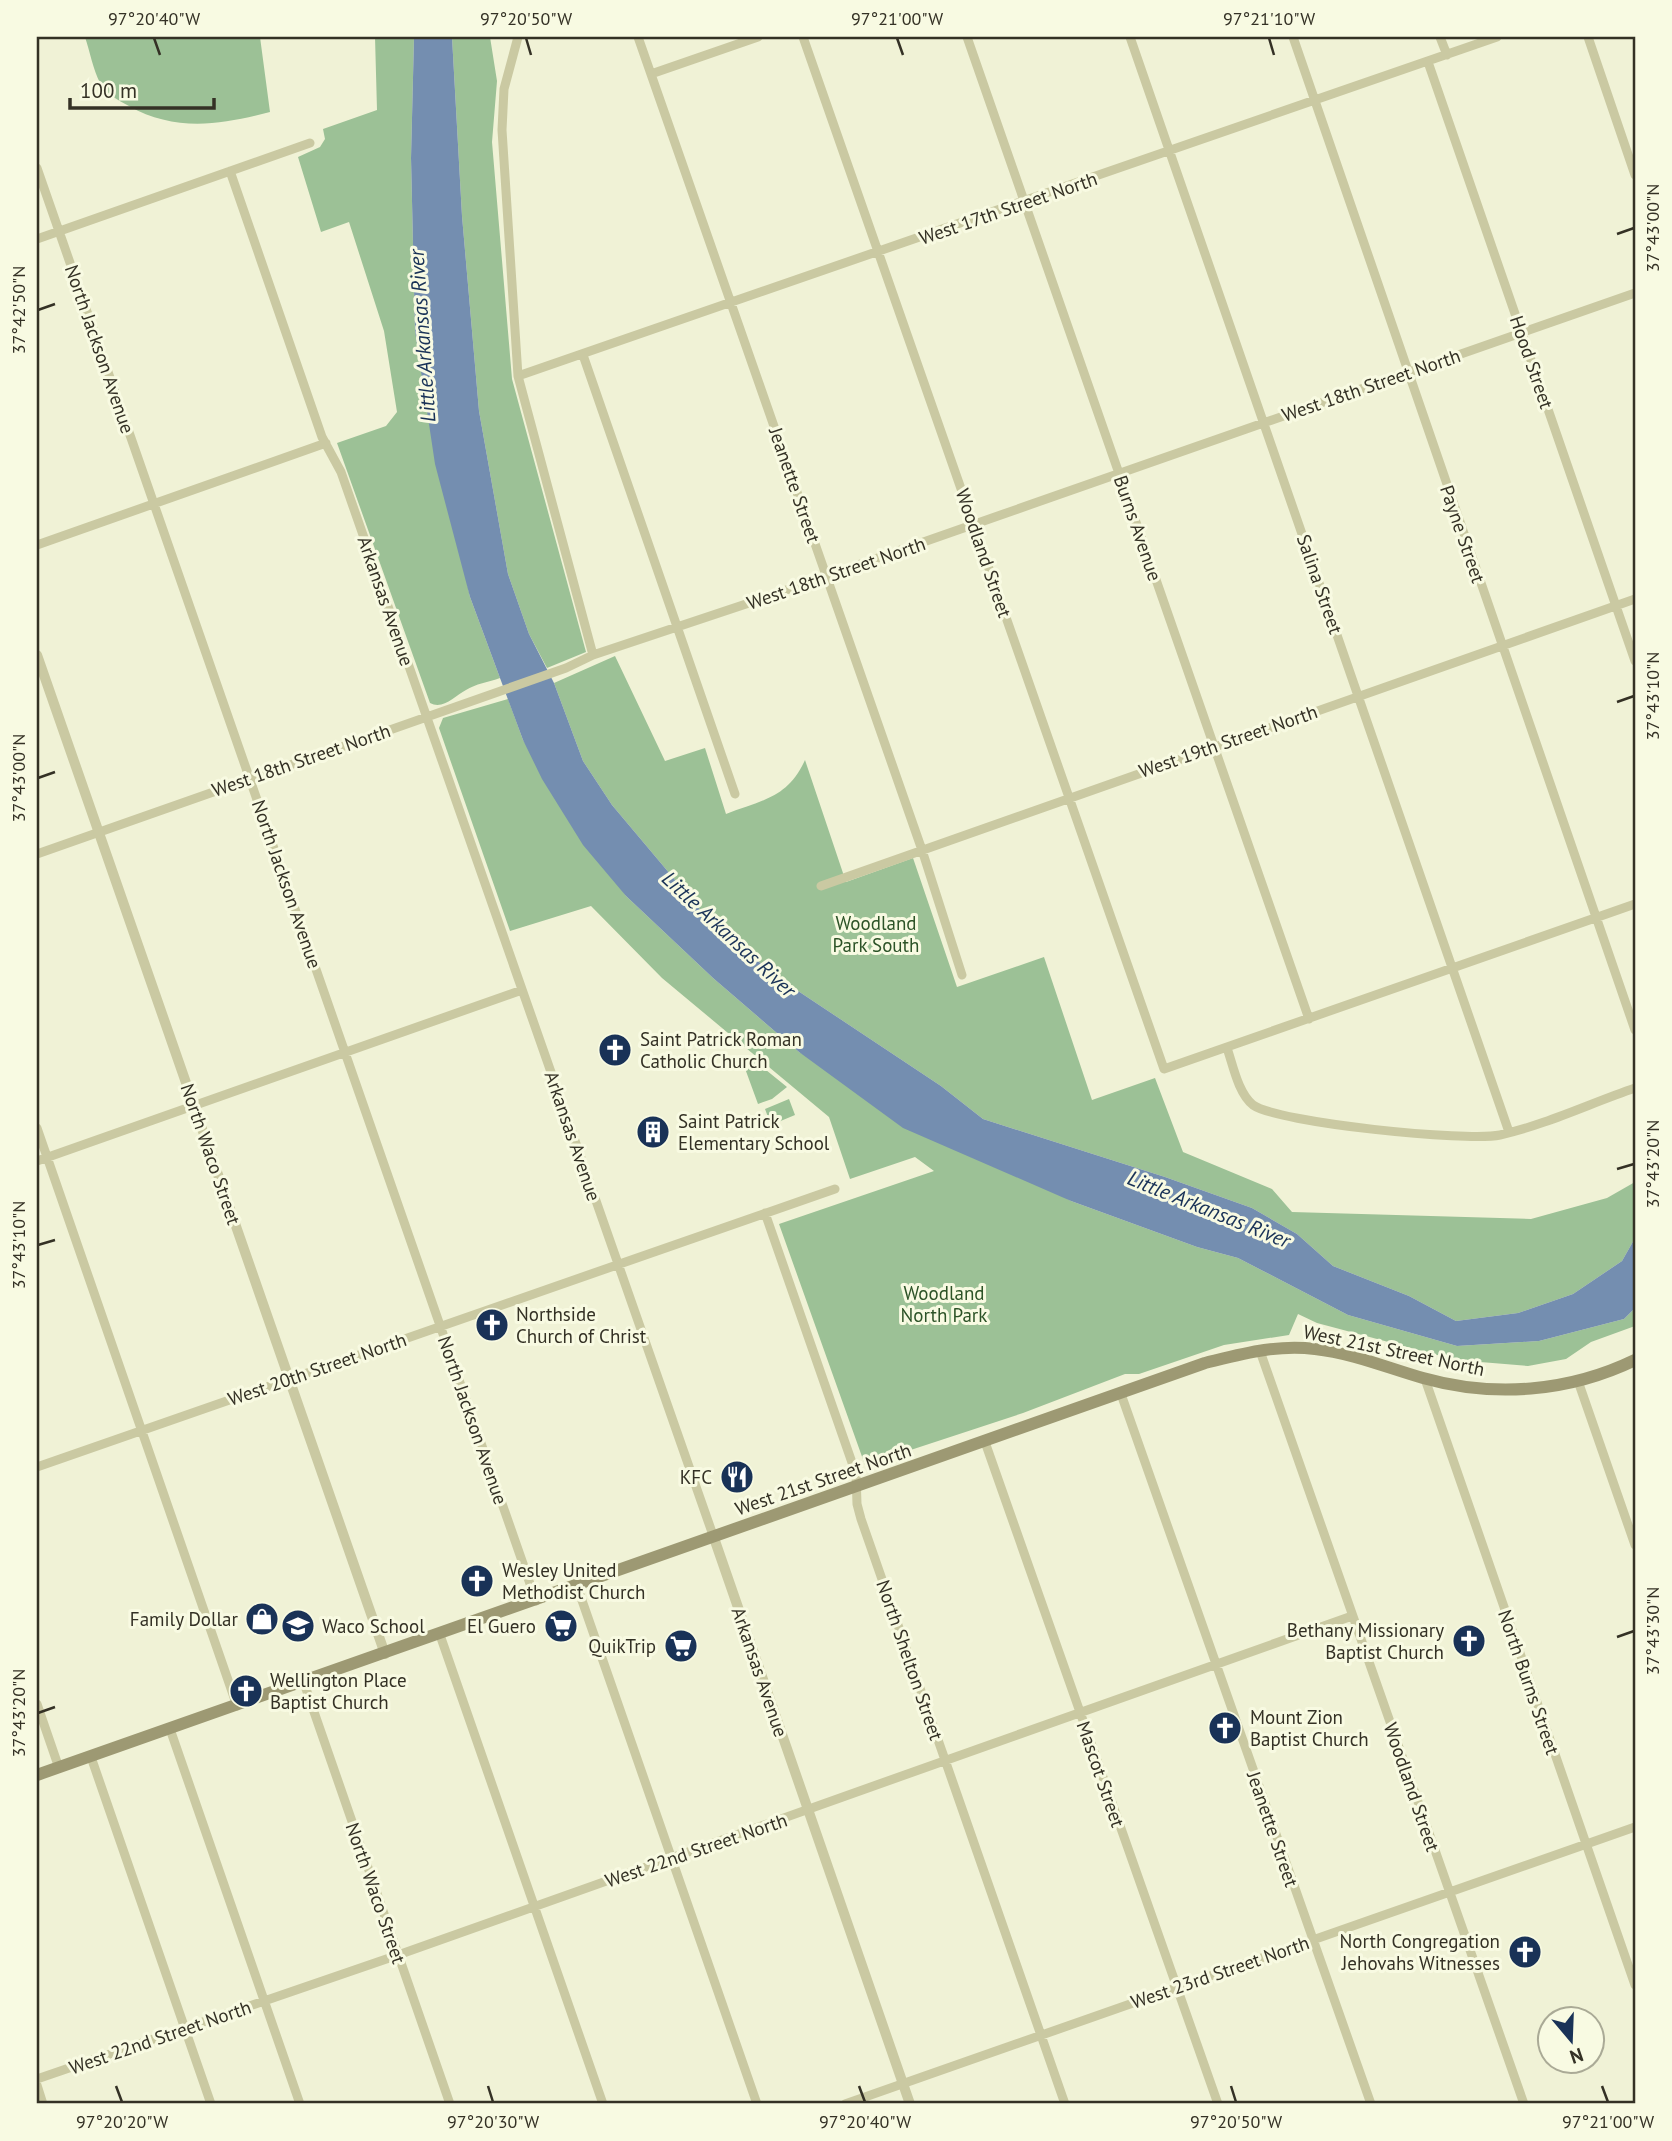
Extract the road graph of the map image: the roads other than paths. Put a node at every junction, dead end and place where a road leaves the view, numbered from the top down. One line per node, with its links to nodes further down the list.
1 (518, 37): 29 (street)
2 (638, 37): 13 (street, Jeanette Street)
3 (758, 37): 13 (street)
4 (803, 37): 23 (street, Woodland Street)
5 (967, 37): 20 (street, Burns Avenue)
6 (1130, 37): 16 (street, Salina Street)
7 (1293, 37): 14 (street, Payne Street)
8 (1440, 37): 11 (street)
9 (1497, 37): 11 (street, West 17th Street North)
10 (1588, 37): 19 (street)
11 (1447, 55): 12 (street, West 17th Street North)
12 (1428, 62): 14 (street, West 17th Street North); 26 (street, Hood Street)
13 (651, 75): 25 (street, Jeanette Street)
14 (1315, 102): 16 (street, West 17th Street North); 28 (street, Payne Street)
15 (310, 143): 18 (street)
16 (1170, 152): 20 (street, West 17th Street North); 30 (street, Salina Street)
17 (37, 168): 21 (street, North Jackson Avenue)
18 (230, 171): 21 (street); 31 (street, Arkansas Avenue)
19 (1635, 174)
20 (1025, 203): 23 (street, West 17th Street North); 32 (street, Burns Avenue)
21 (58, 231): 22 (street); 33 (street, North Jackson Avenue)
22 (37, 239)
23 (879, 252): 25 (street, West 17th Street North); 34 (street, Woodland Street)
24 (1635, 293): 26 (street, West 18th Street North)
25 (732, 304): 27 (street, West 17th Street North); 36 (street, Jeanette Street)
26 (1522, 332): 28 (street, West 18th Street North); 38 (street, Hood Street)
27 (583, 355): 29 (street, West 17th Street North); 39 (street)
28 (1408, 373): 30 (street, West 18th Street North); 40 (street, Payne Street)
29 (518, 376): 41 (street)
30 (1264, 423): 32 (street, West 18th Street North); 44 (street, Salina Street)
31 (326, 443): 33 (street); 45 (street, Arkansas Avenue)
32 (1119, 474): 34 (street, West 18th Street North); 46 (street, Burns Avenue)
33 (154, 504): 35 (street); 47 (street, North Jackson Avenue)
34 (974, 524): 36 (street, West 18th Street North); 49 (street, Woodland Street)
35 (37, 545)
36 (826, 576): 39 (street, West 18th Street North); 51 (street, Jeanette Street)
37 (1635, 599): 38 (street, West 19th Street North)
38 (1616, 606): 40 (street, West 19th Street North); 43 (street, Hood Street)
39 (678, 628): 41 (street, West 18th Street North); 48 (street)
40 (1502, 645): 44 (street, West 19th Street North); 55 (street, Payne Street)
41 (593, 654): 45 (street, West 18th Street North)
42 (37, 655): 50 (street, North Waco Street)
43 (1635, 661)
44 (1358, 695): 46 (street, West 19th Street North); 56 (street, Salina Street)
45 (427, 716): 47 (street, West 18th Street North); 58 (street, Arkansas Avenue)
46 (1214, 746): 49 (street, West 19th Street North); 59 (street, Burns Avenue)
47 (250, 778): 50 (street, West 18th Street North); 62 (street, North Jackson Avenue)
48 (735, 794)
49 (1069, 797): 51 (street, West 19th Street North); 61 (street, Woodland Street)
50 (99, 832): 52 (street, West 18th Street North); 64 (street, North Waco Street)
51 (922, 850): 53 (street, West 19th Street North); 57 (street, Jeanette Street)
52 (37, 854)
53 (821, 886)
54 (1635, 904): 55 (street)
55 (1596, 918): 56 (street); 60 (street, Payne Street)
56 (1452, 968): 59 (street); 66 (street, Salina Street)
57 (962, 975)
58 (522, 990): 62 (street); 71 (street, Arkansas Avenue)
59 (1309, 1019): 61 (street)
60 (1635, 1030)
61 (1227, 1048): 66 (street)
62 (346, 1053): 64 (street); 72 (street, North Jackson Avenue)
63 (1635, 1088): 66 (street)
64 (195, 1106): 67 (street); 76 (street, North Waco Street)
65 (37, 1128): 67 (street)
66 (1509, 1132)
67 (47, 1157): 68 (street); 79 (street)
68 (37, 1161)
69 (835, 1189): 70 (street, West 20th Street North)
70 (765, 1213): 71 (street, West 20th Street North); 82 (street, North Shelton Street)
71 (618, 1264): 72 (street, West 20th Street North); 83 (street, Arkansas Avenue)
72 (441, 1326): 76 (street, West 20th Street North); 86 (street, North Jackson Avenue)
73 (1260, 1351): 75 (main road, West 21st Street North); 78 (main road, West 21st Street North); 87 (street, Woodland Street)
74 (1635, 1360): 77 (main road, West 21st Street North)
75 (1425, 1378): 77 (main road, West 21st Street North); 102 (street, North Burns Street)
76 (289, 1379): 79 (street, West 20th Street North); 89 (street, North Waco Street)
77 (1578, 1381): 84 (street)
78 (1121, 1394): 80 (main road, West 21st Street North); 90 (street, Jeanette Street)
79 (142, 1430): 81 (street, West 20th Street North); 93 (street)
80 (985, 1442): 82 (main road, West 21st Street North); 94 (street, Mascot Street)
81 (37, 1467)
82 (857, 1487): 83 (main road, West 21st Street North); 97 (street, North Shelton Street)
83 (713, 1538): 85 (main road, West 21st Street North); 100 (street, Arkansas Avenue)
84 (1635, 1545)
85 (577, 1586): 86 (main road, West 21st Street North); 103 (street)
86 (536, 1601): 88 (main road, West 21st Street North)
87 (1352, 1616): 90 (street, West 22nd Street North); 104 (street, Woodland Street)
88 (440, 1635): 89 (main road, West 21st Street North); 105 (street)
89 (385, 1654): 91 (main road, West 21st Street North)
90 (1216, 1664): 94 (street, West 22nd Street North); 106 (street, Jeanette Street)
91 (304, 1683): 93 (main road, West 21st Street North); 107 (street, North Waco Street)
92 (37, 1704): 98 (street)
93 (237, 1706): 95 (main road, West 21st Street North)
94 (1080, 1713): 97 (street, West 22nd Street North); 109 (street, Mascot Street)
95 (170, 1729): 96 (main road, West 21st Street North); 110 (street)
96 (91, 1757): 98 (main road, West 21st Street North); 111 (street)
97 (945, 1761): 100 (street, West 22nd Street North); 112 (street, North Shelton Street)
98 (59, 1768): 99 (main road, West 21st Street North)
99 (37, 1775)
100 (808, 1811): 103 (street, West 22nd Street North); 114 (street, Arkansas Avenue)
101 (1635, 1827): 102 (street, West 23rd Street North)
102 (1586, 1844): 104 (street, West 23rd Street North); 108 (street, North Burns Street)
103 (671, 1859): 105 (street, West 22nd Street North); 121 (street)
104 (1449, 1892): 106 (street, West 23rd Street North); 127 (street, Woodland Street)
105 (535, 1907): 107 (street, West 22nd Street North); 120 (street)
106 (1312, 1940): 109 (street, West 23rd Street North); 126 (street, Jeanette Street)
107 (398, 1955): 110 (street, West 22nd Street North); 119 (street, North Waco Street)
108 (1635, 1985)
109 (1176, 1988): 112 (street, West 23rd Street North); 125 (street, Mascot Street)
110 (265, 2002): 111 (street, West 22nd Street North); 118 (street)
111 (185, 2029): 113 (street, West 22nd Street North); 117 (street)
112 (1041, 2035): 114 (street, West 23rd Street North); 124 (street, North Shelton Street)
113 (37, 2079)
114 (903, 2084): 122 (street, West 23rd Street North); 123 (street, Arkansas Avenue)
115 (37, 2085): 116 (street)
116 (43, 2104)
117 (211, 2104)
118 (300, 2104)
119 (450, 2104)
120 (603, 2104)
121 (757, 2104)
122 (845, 2104)
123 (911, 2104)
124 (1065, 2104)
125 (1218, 2104)
126 (1371, 2104)
127 (1524, 2104)

